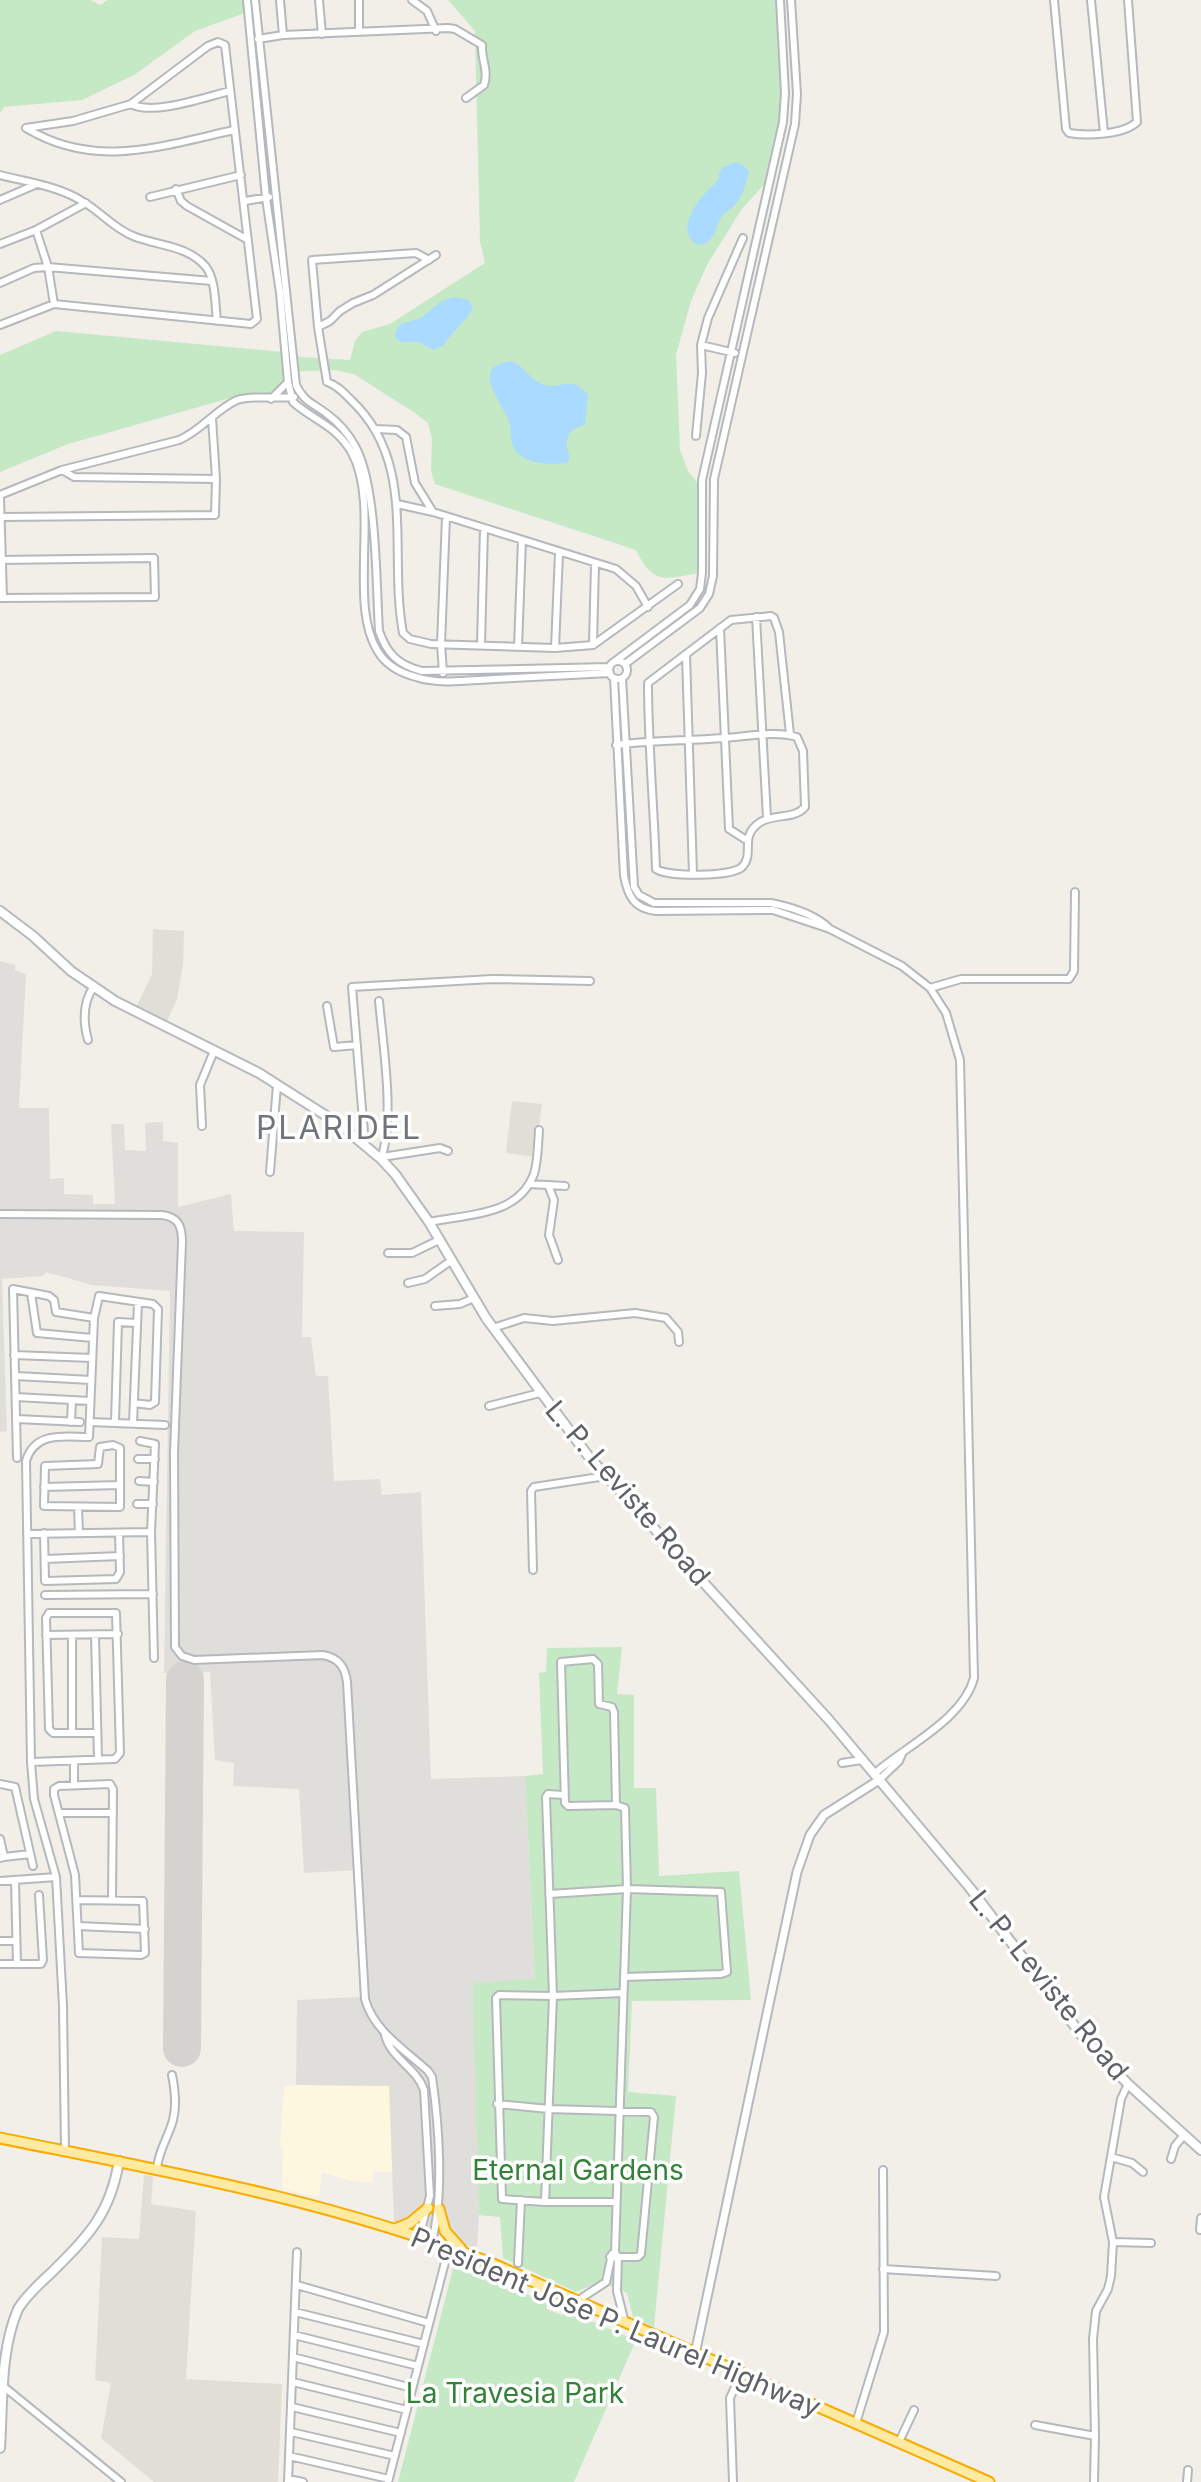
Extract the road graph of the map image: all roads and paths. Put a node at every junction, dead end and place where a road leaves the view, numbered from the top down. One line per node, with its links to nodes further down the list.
1 (247, 0): 17 (street)
2 (255, 0): 16 (street)
3 (280, 0): 15 (street)
4 (319, 0): 14 (street)
5 (359, 0): 12 (street)
6 (412, 0): 13 (street)
7 (780, 0): 44 (street)
8 (791, 0): 45 (street)
9 (1054, 0): 22 (street)
10 (1091, 0): 22 (street)
11 (1128, 0): 22 (street)
12 (359, 31): 13 (street); 14 (street)
13 (436, 31): 19 (street)
14 (322, 34): 15 (street)
15 (283, 35): 16 (street)
16 (259, 39): 17 (street); 28 (street)
17 (251, 40): 28 (street)
18 (230, 91): 20 (street); 20 (street); 21 (street)
19 (466, 98)
20 (131, 104): 21 (street)
21 (234, 130): 24 (street)
22 (1104, 133)
23 (0, 175): 25 (street)
24 (241, 175): 26 (street); 30 (street)
25 (37, 184): 29 (street); 31 (street)
26 (176, 189): 27 (street); 34 (street)
27 (150, 197)
28 (270, 197): 30 (street); 46 (street); 47 (street)
29 (0, 200)
30 (245, 201): 34 (street)
31 (86, 203): 32 (street); 37 (street)
32 (36, 230): 35 (street); 36 (street)
33 (743, 238): 43 (street)
34 (248, 240): 40 (street)
35 (0, 244)
36 (48, 267): 37 (street); 38 (street); 39 (street)
37 (212, 281): 40 (street)
38 (0, 283)
39 (54, 304): 40 (street); 41 (street)
40 (217, 321)
41 (0, 325)
42 (318, 327): 42 (street); 51 (street)
43 (701, 345): 44 (street); 52 (street)
44 (732, 353): 45 (street); 77 (street)
45 (743, 354): 76 (street)
46 (288, 382): 48 (street); 49 (street)
47 (300, 395): 48 (street); 78 (street)
48 (291, 397): 49 (street); 80 (street)
49 (271, 399): 50 (street)
50 (212, 418): 53 (street); 54 (street)
51 (376, 429): 56 (street); 57 (street)
52 (696, 436)
53 (62, 470): 54 (street); 55 (street)
54 (216, 479): 58 (street)
55 (0, 496): 58 (street)
56 (397, 504): 57 (street); 70 (street)
57 (433, 512): 59 (street)
58 (1, 517): 63 (street)
59 (446, 517): 60 (street); 70 (street)
60 (484, 528): 61 (street); 71 (street)
61 (522, 540): 62 (street); 73 (street)
62 (559, 553): 64 (street); 74 (street)
63 (0, 560): 66 (street); 66 (street)
64 (595, 564): 67 (street); 72 (street)
65 (678, 584): 67 (street)
66 (1, 598)
67 (648, 607): 72 (street)
68 (756, 617): 69 (street); 81 (street); 82 (street)
69 (720, 628): 75 (street); 83 (street)
70 (441, 644): 71 (street); 78 (street)
71 (481, 644): 73 (street)
72 (593, 645): 74 (street)
73 (518, 647): 74 (street)
74 (555, 648)
75 (686, 655): 84 (street); 85 (street)
76 (625, 664): 77 (street); 79 (street)
77 (612, 670): 78 (street); 79 (street); 80 (street); 87 (street)
78 (443, 672): 80 (street)
79 (622, 678): 86 (street)
80 (444, 680)
81 (790, 734): 82 (street); 88 (street)
82 (763, 735): 83 (street); 88 (street)
83 (726, 738): 84 (street); 89 (street)
84 (689, 740): 85 (street); 90 (street)
85 (651, 741): 86 (street); 90 (street)
86 (626, 743): 87 (street); 93 (street)
87 (616, 745): 93 (street)
88 (767, 818): 89 (street)
89 (748, 841): 90 (street)
90 (693, 874)
91 (1075, 892): 96 (street)
92 (0, 911): 95 (main road, L. P. Leviste Road)
93 (830, 929): 96 (street)
94 (590, 981): 100 (street)
95 (94, 986): 99 (street); 101 (main road, L. P. Leviste Road)
96 (930, 988): 179 (street)
97 (379, 1001): 107 (street)
98 (327, 1006): 100 (street)
99 (88, 1040)
100 (357, 1045): 105 (street)
101 (214, 1051): 102 (main road, L. P. Leviste Road); 103 (street)
102 (277, 1085): 105 (main road, L. P. Leviste Road); 108 (street)
103 (202, 1126)
104 (539, 1130): 109 (street)
105 (365, 1146): 107 (main road, L. P. Leviste Road)
106 (448, 1151): 107 (street)
107 (381, 1158): 113 (main road, L. P. Leviste Road)
108 (270, 1172)
109 (529, 1184): 110 (street); 113 (street)
110 (548, 1185): 111 (street); 117 (street)
111 (565, 1186)
112 (0, 1214): 207 (street)
113 (429, 1222): 114 (main road, L. P. Leviste Road)
114 (439, 1240): 115 (street); 116 (main road, L. P. Leviste Road)
115 (388, 1253)
116 (452, 1260): 118 (street); 120 (main road, L. P. Leviste Road)
117 (558, 1260)
118 (408, 1283)
119 (31, 1293): 123 (street); 126 (street); 128 (street)
120 (474, 1298): 122 (street); 125 (main road, L. P. Leviste Road)
121 (138, 1303): 123 (street); 124 (street); 136 (street)
122 (435, 1306)
123 (94, 1318): 126 (street)
124 (137, 1323): 136 (street); 142 (street)
125 (493, 1328): 127 (street); 132 (main road, L. P. Leviste Road)
126 (93, 1338): 129 (street)
127 (679, 1342)
128 (14, 1355): 129 (street); 130 (street)
129 (92, 1358): 131 (street)
130 (16, 1376): 131 (street); 133 (street)
131 (91, 1380): 135 (street)
132 (540, 1393): 137 (street); 149 (main road, L. P. Leviste Road)
133 (16, 1397): 134 (street); 138 (street)
134 (72, 1400): 135 (street); 139 (street)
135 (90, 1401): 141 (street)
136 (134, 1403): 143 (street)
137 (489, 1406)
138 (17, 1419): 139 (street); 146 (street)
139 (71, 1422): 140 (street)
140 (80, 1422)
141 (90, 1422): 142 (street); 161 (street)
142 (115, 1422): 143 (street)
143 (133, 1423): 144 (street)
144 (165, 1425)
145 (140, 1441): 148 (street)
146 (17, 1458)
147 (138, 1459): 148 (street)
148 (155, 1459): 151 (street)
149 (606, 1476): 164 (street); 175 (main road, L. P. Leviste Road)
150 (139, 1481): 151 (street)
151 (154, 1482): 155 (street)
152 (120, 1485): 153 (street); 153 (street); 156 (street)
153 (44, 1487): 156 (street)
154 (137, 1504): 155 (street)
155 (153, 1504): 157 (street)
156 (78, 1507): 159 (street)
157 (150, 1532): 160 (street); 165 (street)
158 (44, 1533): 159 (street); 161 (street); 163 (street)
159 (79, 1533): 160 (street)
160 (119, 1533): 162 (street)
161 (27, 1534): 176 (street)
162 (120, 1556): 163 (street); 163 (street)
163 (45, 1559)
164 (533, 1570)
165 (153, 1594): 166 (street); 171 (street)
166 (45, 1595)
167 (118, 1634): 168 (street); 170 (street); 174 (street)
168 (46, 1635): 169 (street); 172 (street)
169 (72, 1635): 170 (street); 172 (street)
170 (95, 1635): 173 (street)
171 (154, 1658)
172 (72, 1733): 173 (street)
173 (97, 1733): 174 (street)
174 (98, 1759): 177 (street)
175 (862, 1760): 178 (street); 179 (main road, L. P. Leviste Road)
176 (31, 1762): 177 (street); 190 (street)
177 (74, 1762): 181 (street)
178 (842, 1763)
179 (876, 1777): 211 (main road, L. P. Leviste Road); 253 (street)
180 (0, 1784): 187 (street)
181 (74, 1785): 184 (street); 185 (street)
182 (563, 1795): 183 (street); 183 (street); 194 (street)
183 (616, 1805): 193 (street)
184 (60, 1813): 185 (street); 197 (street)
185 (113, 1813): 196 (street)
186 (0, 1839): 188 (street)
187 (30, 1854): 188 (street); 189 (street)
188 (2, 1858)
189 (33, 1866)
190 (56, 1877): 192 (street); 217 (street)
191 (0, 1881): 192 (street)
192 (15, 1882): 201 (street)
193 (627, 1889): 194 (street); 204 (street); 204 (street)
194 (549, 1894): 206 (street)
195 (39, 1895): 203 (street)
196 (112, 1899): 197 (street); 199 (street)
197 (77, 1900): 198 (street)
198 (78, 1926): 199 (street); 199 (street)
199 (145, 1929)
200 (0, 1941): 201 (street)
201 (16, 1941): 203 (street)
202 (0, 1964): 203 (street)
203 (17, 1964)
204 (624, 1977): 205 (street)
205 (623, 1993): 206 (street); 214 (street)
206 (553, 1996): 212 (street); 213 (street)
207 (384, 2032): 208 (street); 209 (street)
208 (413, 2057): 209 (street); 229 (street)
209 (405, 2065): 228 (street)
210 (172, 2075): 222 (street)
211 (1128, 2084): 215 (main road, L. P. Leviste Road); 219 (street)
212 (497, 2104): 213 (street); 225 (street)
213 (549, 2109): 214 (street); 226 (street)
214 (620, 2110): 227 (street); 240 (street)
215 (1184, 2135): 218 (main road, L. P. Leviste Road); 220 (street)
216 (0, 2138): 217 (highway, President Jose P. Laurel Highway)
217 (65, 2150): 221 (highway, President Jose P. Laurel Highway)
218 (1201, 2150)
219 (1111, 2157): 224 (street); 235 (street)
220 (1171, 2159)
221 (119, 2161): 222 (highway, President Jose P. Laurel Highway); 258 (main road)
222 (157, 2169): 231 (highway, President Jose P. Laurel Highway)
223 (883, 2170): 242 (street)
224 (1143, 2172)
225 (521, 2200): 226 (street); 241 (street)
226 (545, 2202): 227 (street)
227 (615, 2202): 240 (street)
228 (428, 2208): 231 (highway); 233 (street)
229 (439, 2209): 234 (street); 239 (highway)
230 (1201, 2218): 232 (street)
231 (395, 2229): 233 (highway, President Jose P. Laurel Highway)
232 (1200, 2230)
233 (419, 2237): 234 (highway, President Jose P. Laurel Highway)
234 (432, 2242): 237 (highway, President Jose P. Laurel Highway)
235 (1113, 2242): 236 (street); 267 (street)
236 (1151, 2243)
237 (449, 2247): 239 (highway, President Jose P. Laurel Highway); 249 (street)
238 (297, 2252): 244 (street)
239 (464, 2253): 247 (highway, President Jose P. Laurel Highway)
240 (614, 2256): 245 (street); 246 (street)
241 (518, 2263)
242 (883, 2269): 243 (street); 263 (street)
243 (996, 2276)
244 (297, 2285): 248 (street); 249 (street)
245 (600, 2286): 246 (street); 247 (street)
246 (617, 2291): 250 (street)
247 (577, 2301): 250 (highway, President Jose P. Laurel Highway)
248 (295, 2312): 251 (street); 252 (street)
249 (429, 2323): 252 (street)
250 (625, 2323): 253 (highway, President Jose P. Laurel Highway)
251 (294, 2335): 254 (street); 255 (street)
252 (424, 2344): 255 (street)
253 (695, 2354): 256 (highway, President Jose P. Laurel Highway)
254 (293, 2357): 257 (street); 259 (street)
255 (418, 2366): 259 (street)
256 (741, 2374): 263 (highway, President Jose P. Laurel Highway); 278 (street)
257 (293, 2382): 260 (street); 261 (street)
258 (0, 2384): 269 (main road); 276 (street)
259 (412, 2388): 261 (street)
260 (292, 2407): 265 (street); 266 (street)
261 (407, 2410): 266 (street)
262 (914, 2410): 268 (street)
263 (856, 2423): 268 (highway, President Jose P. Laurel Highway)
264 (1035, 2425): 267 (street)
265 (291, 2432): 270 (street); 271 (street)
266 (401, 2433): 271 (street)
267 (1095, 2436): 281 (street)
268 (899, 2442): 273 (highway, President Jose P. Laurel Highway)
269 (0, 2448)
270 (289, 2456): 274 (street); 275 (street)
271 (395, 2456): 275 (street)
272 (1188, 2470): 282 (street)
273 (966, 2472): 279 (street); 280 (highway, President Jose P. Laurel Highway)
274 (288, 2480): 277 (street)
275 (388, 2480)
276 (121, 2482)
277 (303, 2482)
278 (733, 2482)
279 (962, 2482)
280 (989, 2482)
281 (1094, 2482)
282 (1187, 2482)

